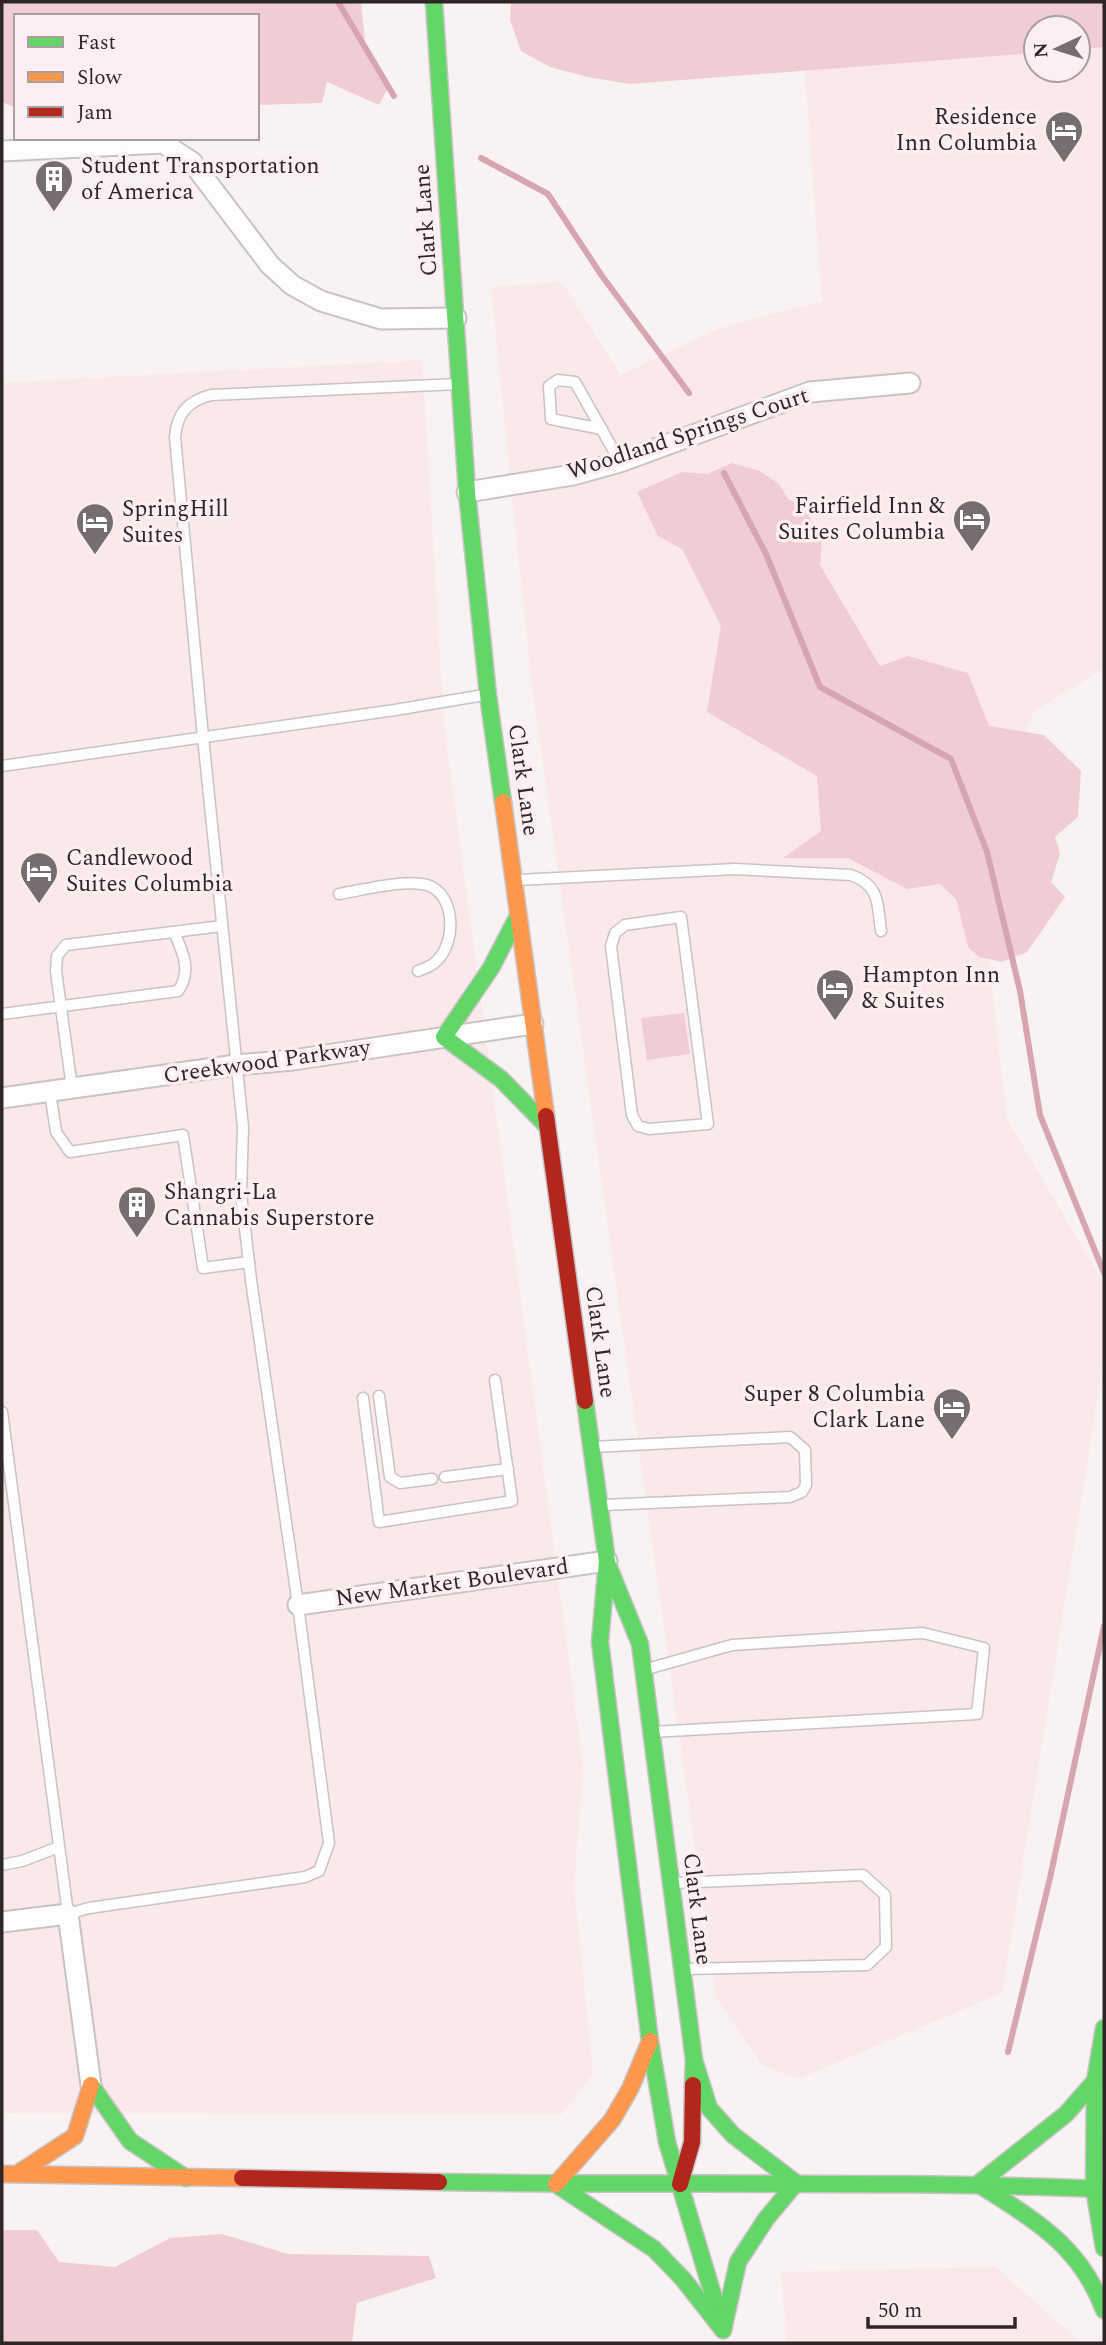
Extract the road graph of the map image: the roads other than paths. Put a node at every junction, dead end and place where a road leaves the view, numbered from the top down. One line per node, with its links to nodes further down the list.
1 (434, 2): 3 (main road, Clark Lane)
2 (2, 151): 3 (street)
3 (456, 318): 5 (main road, Clark Lane)
4 (909, 383): 7 (street, Woodland Springs Court)
5 (459, 384): 8 (main road, Clark Lane); 10 (lane)
6 (602, 429): 6 (lane); 7 (lane)
7 (620, 462): 8 (street, Woodland Springs Court)
8 (467, 492): 9 (main road, Clark Lane)
9 (488, 695): 10 (lane); 12 (main road, Clark Lane)
10 (203, 737): 11 (lane); 15 (lane)
11 (2, 766)
12 (513, 880): 14 (main road, Clark Lane); 17 (lane)
13 (339, 894): 18 (lane)
14 (518, 916): 22 (main road, Clark Lane); 23 (main road)
15 (222, 926): 16 (lane); 24 (lane)
16 (174, 932): 19 (lane); 19 (lane)
17 (881, 932)
18 (418, 971)
19 (61, 1006): 21 (lane); 25 (lane)
20 (620, 1012): 20 (lane)
21 (2, 1014)
22 (533, 1024): 23 (street, Creekwood Parkway); 28 (main road, Clark Lane)
23 (444, 1037): 24 (street, Creekwood Parkway); 28 (main road)
24 (236, 1065): 25 (street, Creekwood Parkway); 29 (lane)
25 (72, 1088): 26 (street, Creekwood Parkway)
26 (50, 1092): 27 (street, Creekwood Parkway); 29 (lane)
27 (2, 1098)
28 (547, 1126): 34 (main road, Clark Lane)
29 (249, 1262): 40 (lane)
30 (495, 1380): 35 (lane)
31 (379, 1396): 37 (lane)
32 (363, 1398): 35 (lane)
33 (2, 1412): 43 (lane)
34 (592, 1447): 38 (main road, Clark Lane); 38 (lane)
35 (508, 1469): 36 (lane)
36 (445, 1477)
37 (432, 1479)
38 (599, 1505): 39 (main road, Clark Lane)
39 (607, 1561): 40 (street, New Market Boulevard); 41 (main road, Clark Lane); 50 (main road, Clark Lane)
40 (298, 1605): 46 (lane)
41 (643, 1670): 42 (main road, Clark Lane); 42 (lane)
42 (652, 1732): 45 (main road, Clark Lane)
43 (59, 1847): 44 (lane); 46 (lane)
44 (2, 1865)
45 (671, 1884): 48 (main road, Clark Lane); 48 (lane)
46 (68, 1914): 47 (street); 53 (street)
47 (2, 1922)
48 (682, 1969): 51 (main road, Clark Lane)
49 (1104, 2028): 52 (main road)
50 (650, 2041): 57 (main road); 59 (main road, Clark Lane)
51 (694, 2060): 56 (main road); 59 (main road, Clark Lane)
52 (1095, 2081): 58 (main road); 60 (main road)
53 (91, 2085): 54 (main road); 55 (main road)
54 (9, 2174): 55 (main road)
55 (186, 2178): 57 (main road)
56 (796, 2183): 58 (main road); 59 (main road); 63 (main road)
57 (556, 2184): 59 (main road); 63 (main road)
58 (978, 2184): 60 (main road); 62 (main road)
59 (680, 2185): 63 (main road, Clark Lane)
60 (1099, 2189): 61 (main road)
61 (1104, 2248)
62 (1104, 2310)
63 (725, 2337)

